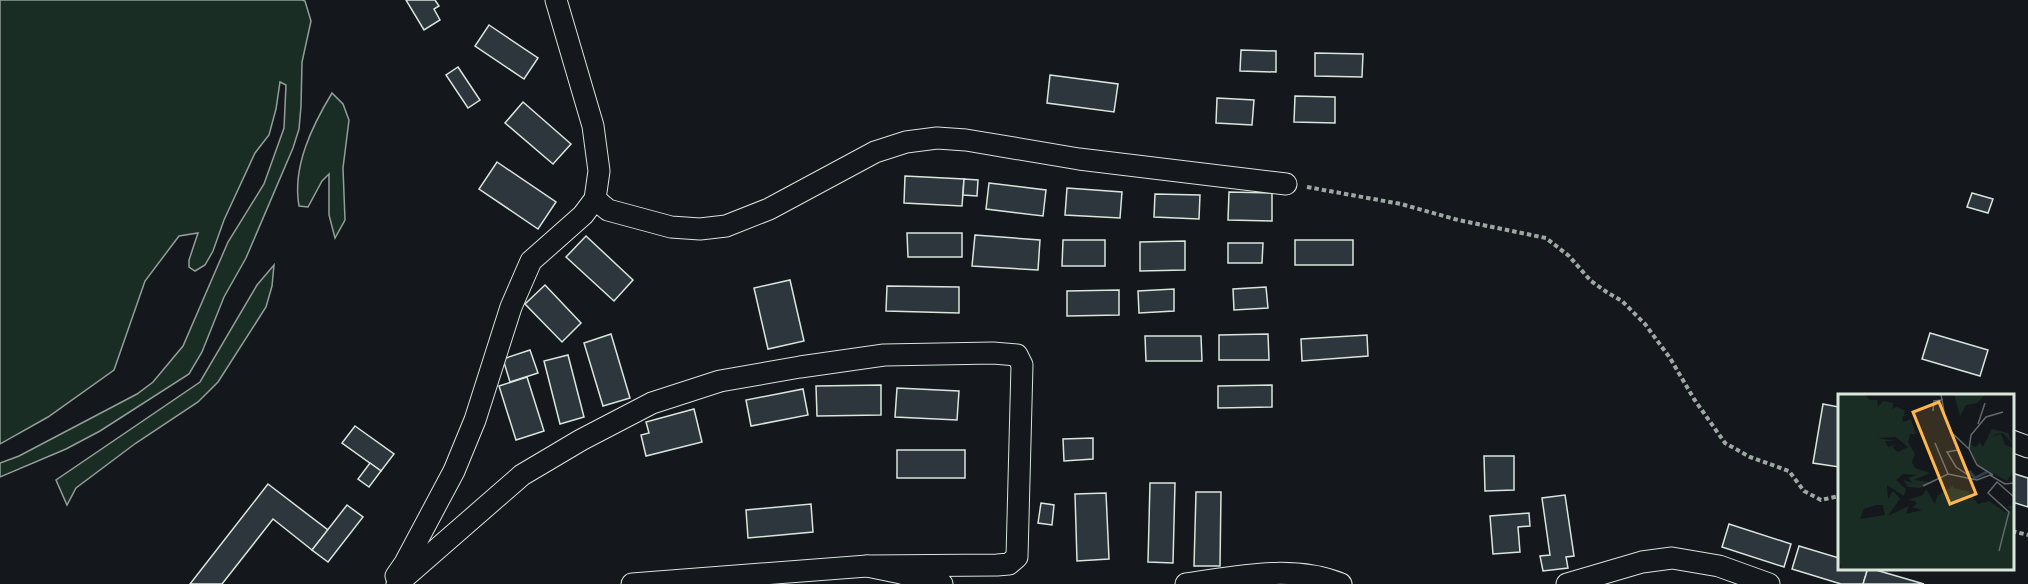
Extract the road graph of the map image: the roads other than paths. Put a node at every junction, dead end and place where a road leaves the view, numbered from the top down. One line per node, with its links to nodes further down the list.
1 (556, 0): 3 (street)
2 (1286, 184): 3 (street)
3 (596, 199): 7 (street)
4 (2013, 441): 5 (street)
5 (2028, 447)
6 (867, 566): 8 (street); 9 (street); 10 (street)
7 (390, 584)
8 (397, 584)
9 (632, 584)
10 (942, 584)
11 (1186, 584): 12 (street)
12 (1341, 584)
13 (1567, 584): 14 (street)
14 (1769, 584)

